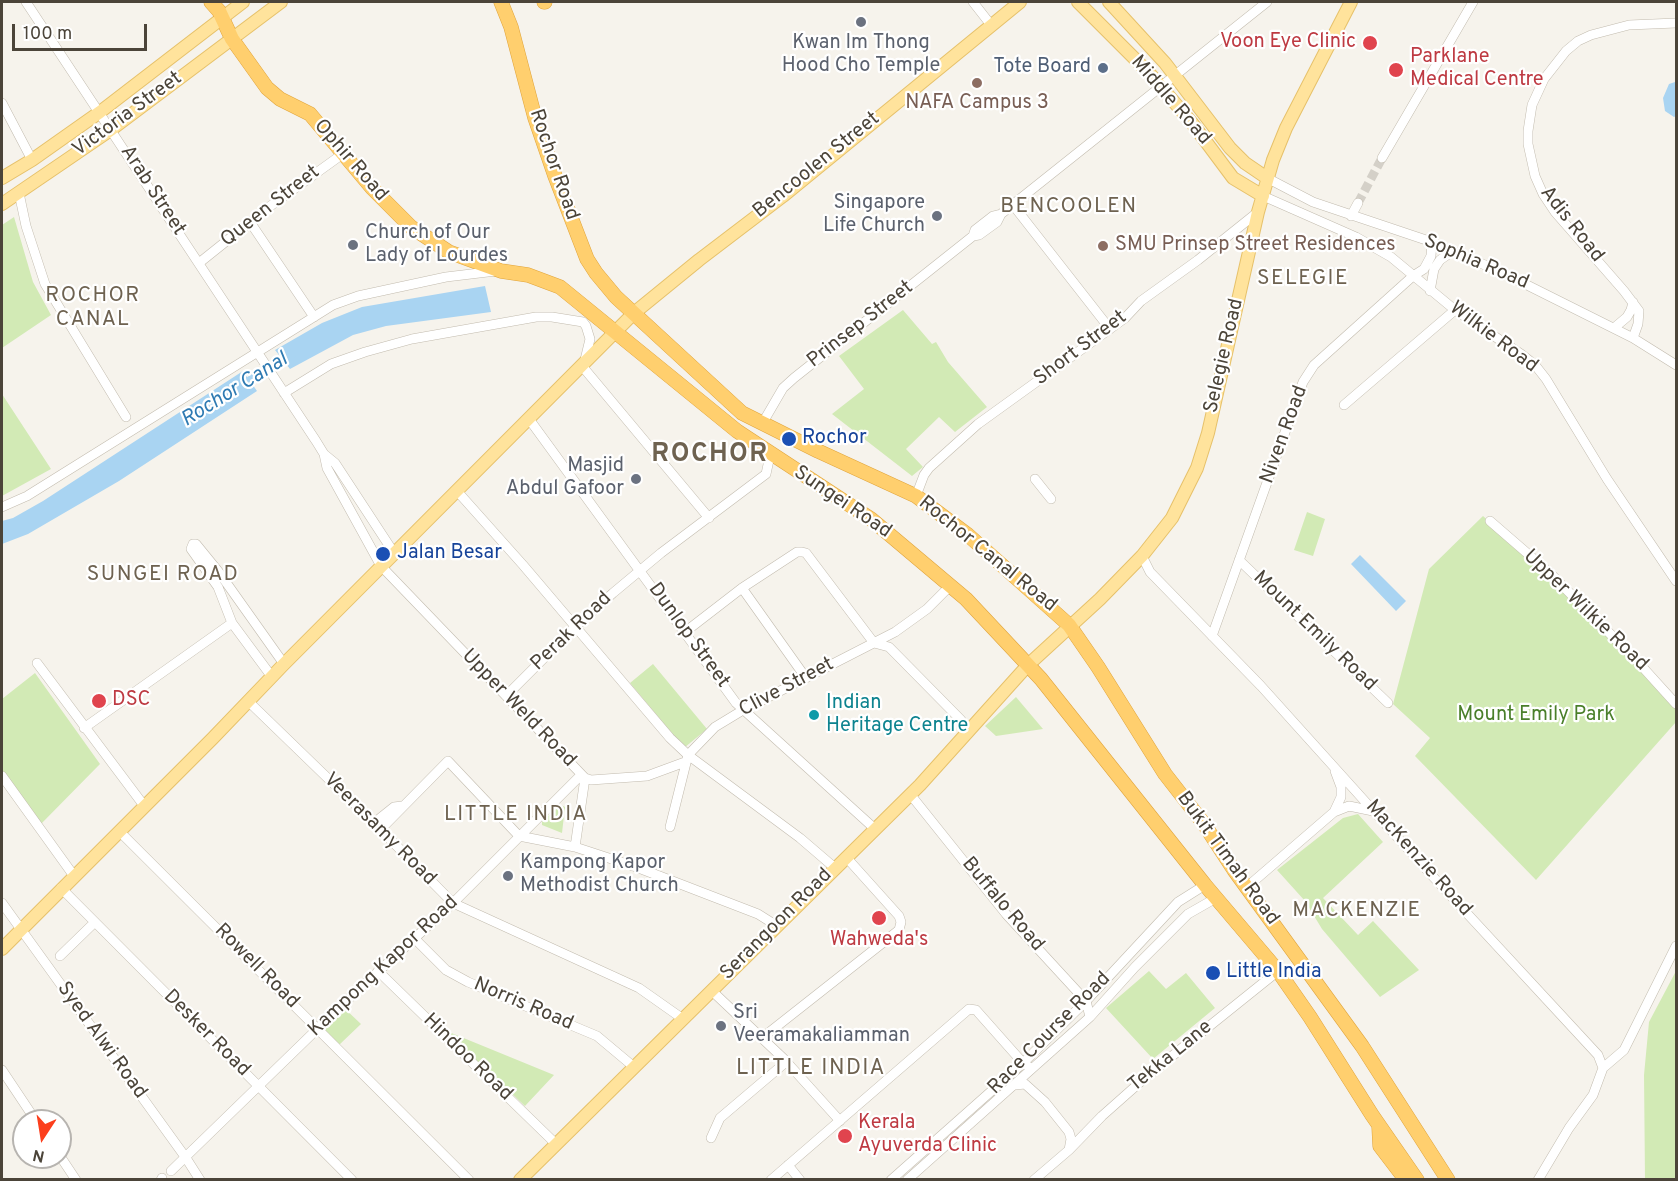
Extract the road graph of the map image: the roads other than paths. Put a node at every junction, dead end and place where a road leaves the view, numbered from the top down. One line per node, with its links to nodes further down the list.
1 (26, 2): 20 (street, Arab Street)
2 (211, 2): 13 (highway, Ophir Road)
3 (243, 2): 13 (main road, Victoria Street)
4 (281, 2): 16 (main road, Victoria Street)
5 (501, 2): 43 (highway, Rochor Road)
6 (973, 2): 15 (street)
7 (1020, 2): 15 (main road, Bencoolen Street)
8 (1078, 2): 18 (main road, Middle Road)
9 (1109, 2): 17 (main road, Middle Road)
10 (1350, 2): 26 (main road, Selegie Road)
11 (1473, 2): 23 (street)
12 (1263, 3): 17 (street, Prinsep Street)
13 (222, 18): 16 (highway, Ophir Road); 20 (main road, Victoria Street)
14 (1677, 23): 41 (street, Adis Road)
15 (991, 25): 43 (main road, Bencoolen Street)
16 (232, 39): 21 (main road, Victoria Street); 22 (highway, Ophir Road)
17 (1174, 75): 18 (street, Prinsep Street); 26 (main road, Middle Road)
18 (1160, 87): 28 (main road, Middle Road); 31 (street, Prinsep Street)
19 (2, 103): 24 (street)
20 (100, 112): 21 (street, Arab Street); 24 (main road, Victoria Street)
21 (112, 129): 27 (main road, Victoria Street); 37 (street, Arab Street)
22 (344, 153): 34 (street, Queen Street); 38 (highway, Ophir Road)
23 (1382, 158)
24 (32, 160): 25 (main road, Victoria Street)
25 (2, 178)
26 (1267, 178): 28 (main road, Selegie Road); 33 (street, Sophia Road)
27 (19, 193): 30 (main road, Victoria Street); 56 (street)
28 (1263, 196): 32 (main road, Selegie Road); 39 (street, Wilkie Road)
29 (1359, 203): 33 (street)
30 (2, 204)
31 (1013, 205): 46 (street); 58 (street, Prinsep Street)
32 (1258, 212): 46 (street, Short Street); 69 (main road, Selegie Road)
33 (1352, 216): 35 (street, Sophia Road)
34 (250, 222): 37 (street, Queen Street); 44 (street)
35 (1432, 242): 36 (street, Sophia Road); 39 (street, Niven Road)
36 (1453, 251): 40 (street); 45 (street, Sophia Road)
37 (199, 263): 49 (street, Arab Street)
38 (501, 270): 44 (street); 47 (highway, Ophir Road)
39 (1413, 276): 40 (street, Wilkie Road); 70 (street, Niven Road)
40 (1430, 291): 42 (street, Wilkie Road)
41 (1633, 302): 45 (street); 48 (street)
42 (1455, 310): 54 (street); 73 (street, Wilkie Road)
43 (634, 313): 47 (main road, Bencoolen Street); 52 (highway, Rochor Canal Road)
44 (314, 317): 49 (street)
45 (1614, 328): 48 (street, Sophia Road)
46 (1110, 329): 63 (street, Short Street)
47 (616, 332): 50 (main road); 55 (highway, Sungei Road)
48 (1633, 338): 51 (street, Sophia Road)
49 (257, 352): 53 (street, Arab Street); 65 (street)
50 (583, 365): 53 (street); 57 (main road); 66 (street)
51 (1677, 365)
52 (710, 383): 55 (highway); 58 (highway, Rochor Canal Road)
53 (281, 389): 60 (street, Arab Street)
54 (1344, 405)
55 (717, 414): 59 (highway, Sungei Road)
56 (126, 417)
57 (529, 418): 62 (main road); 72 (street, Dunlop Street)
58 (762, 424): 63 (highway, Rochor Canal Road)
59 (767, 452): 66 (street, Perak Road); 74 (highway, Sungei Road)
60 (324, 454): 68 (street); 71 (street, Upper Weld Road)
61 (1035, 479): 64 (street)
62 (457, 491): 68 (main road); 78 (street)
63 (916, 496): 77 (highway, Rochor Canal Road)
64 (1052, 499)
65 (2, 507)
66 (709, 518): 72 (street, Perak Road)
67 (1490, 521): 90 (street, Upper Wilkie Road)
68 (394, 554): 71 (main road)
69 (1142, 556): 77 (main road, Selegie Road); 80 (street, MacKenzie Road)
70 (1239, 560): 80 (street, Niven Road); 89 (street, Mount Emily Road)
71 (381, 566): 83 (main road); 87 (street, Upper Weld Road)
72 (640, 570): 78 (street, Perak Road); 79 (street, Dunlop Street)
73 (1677, 581)
74 (951, 585): 81 (street, Clive Street); 84 (highway, Sungei Road)
75 (742, 588): 79 (street); 81 (street); 86 (street)
76 (232, 623): 83 (street); 85 (street); 92 (street)
77 (1070, 625): 84 (main road, Selegie Road); 112 (highway, Bukit Timah Road)
78 (575, 627): 87 (street, Perak Road); 94 (street)
79 (685, 632): 91 (street, Dunlop Street)
80 (1212, 636): 95 (street, MacKenzie Road)
81 (879, 644): 86 (street, Clive Street); 93 (street)
82 (37, 663): 92 (street)
83 (284, 664): 85 (main road)
84 (1028, 665): 93 (main road, Serangoon Road); 111 (highway, Bukit Timah Road)
85 (272, 677): 88 (main road)
86 (806, 678): 91 (street, Clive Street)
87 (506, 696): 97 (street, Upper Weld Road)
88 (249, 702): 99 (main road); 102 (street, Veerasamy Road)
89 (1388, 703)
90 (1677, 704)
91 (743, 710): 94 (street, Clive Street); 104 (street, Dunlop Street)
92 (84, 728): 99 (street)
93 (966, 728): 98 (main road, Serangoon Road)
94 (686, 758): 97 (street, Upper Weld Road); 103 (street); 109 (street)
95 (1335, 768): 100 (street, MacKenzie Road); 101 (street)
96 (2, 776): 110 (street)
97 (583, 776): 106 (street, Kampong Kapor Road); 107 (street)
98 (910, 794): 104 (main road, Serangoon Road); 129 (street, Buffalo Road)
99 (145, 807): 105 (main road)
100 (1374, 811): 101 (street); 138 (street, MacKenzie Road)
101 (1334, 812): 112 (street)
102 (377, 826): 106 (street); 116 (street, Veerasamy Road)
103 (670, 827)
104 (874, 829): 108 (main road, Serangoon Road)
105 (119, 831): 110 (main road); 132 (street, Rowell Road)
106 (519, 836): 107 (street); 116 (street, Kampong Kapor Road)
107 (574, 847): 118 (street)
108 (846, 857): 109 (main road, Serangoon Road); 133 (street)
109 (835, 867): 118 (main road, Serangoon Road)
110 (74, 876): 113 (main road)
111 (1205, 885): 114 (highway, Bukit Timah Road); 121 (street, Race Course Road)
112 (1247, 887): 162 (highway, Bukit Timah Road)
113 (61, 888): 117 (street, Desker Road); 119 (main road)
114 (1216, 898): 124 (street, Race Course Road); 127 (highway, Bukit Timah Road)
115 (2, 903): 119 (street, Syed Alwi Road)
116 (453, 903): 120 (street, Kampong Kapor Road); 131 (street, Veerasamy Road)
117 (95, 922): 125 (street); 141 (street, Desker Road)
118 (777, 926): 128 (main road, Serangoon Road)
119 (20, 930): 123 (main road); 148 (street, Syed Alwi Road)
120 (415, 939): 126 (street, Kampong Kapor Road); 136 (street, Norris Road)
121 (1142, 941): 124 (street); 129 (street, Race Course Road)
122 (1677, 946): 138 (street)
123 (2, 949)
124 (1152, 951): 130 (street, Race Course Road)
125 (60, 956)
126 (378, 971): 132 (street, Kampong Kapor Road); 146 (street, Hindoo Road)
127 (1278, 971): 144 (highway, Bukit Timah Road); 147 (street, Tekka Lane)
128 (712, 991): 131 (main road, Serangoon Road); 133 (street)
129 (1086, 1001): 130 (street, Buffalo Road); 135 (street, Race Course Road)
130 (1090, 1017): 137 (street, Race Course Road)
131 (682, 1019): 136 (main road, Serangoon Road)
132 (317, 1030): 141 (street, Kampong Kapor Road); 153 (street, Rowell Road)
133 (762, 1038): 134 (street)
134 (786, 1062): 143 (street); 145 (street)
135 (1023, 1063): 137 (street); 143 (street); 157 (street, Race Course Road)
136 (634, 1067): 146 (main road, Serangoon Road)
137 (1034, 1067): 140 (street, Race Course Road)
138 (1603, 1068): 163 (street)
139 (2, 1070): 142 (street)
140 (1014, 1085): 147 (street); 158 (street, Race Course Road)
141 (259, 1087): 148 (street, Kampong Kapor Road); 152 (street, Desker Road)
142 (28, 1109)
143 (840, 1121): 149 (street)
144 (1378, 1125): 160 (highway); 161 (highway, Bukit Timah Road)
145 (711, 1138)
146 (556, 1144): 154 (main road, Serangoon Road)
147 (1069, 1150): 159 (street, Tekka Lane)
148 (186, 1158): 150 (street, Kampong Kapor Road); 151 (street, Syed Alwi Road)
149 (788, 1165): 155 (street); 156 (street)
150 (171, 1171)
151 (200, 1179)
152 (352, 1179)
153 (469, 1179)
154 (520, 1179)
155 (771, 1179)
156 (800, 1179)
157 (891, 1179)
158 (908, 1179)
159 (1034, 1179)
160 (1406, 1179)
161 (1417, 1179)
162 (1448, 1179)
163 (1538, 1179)

